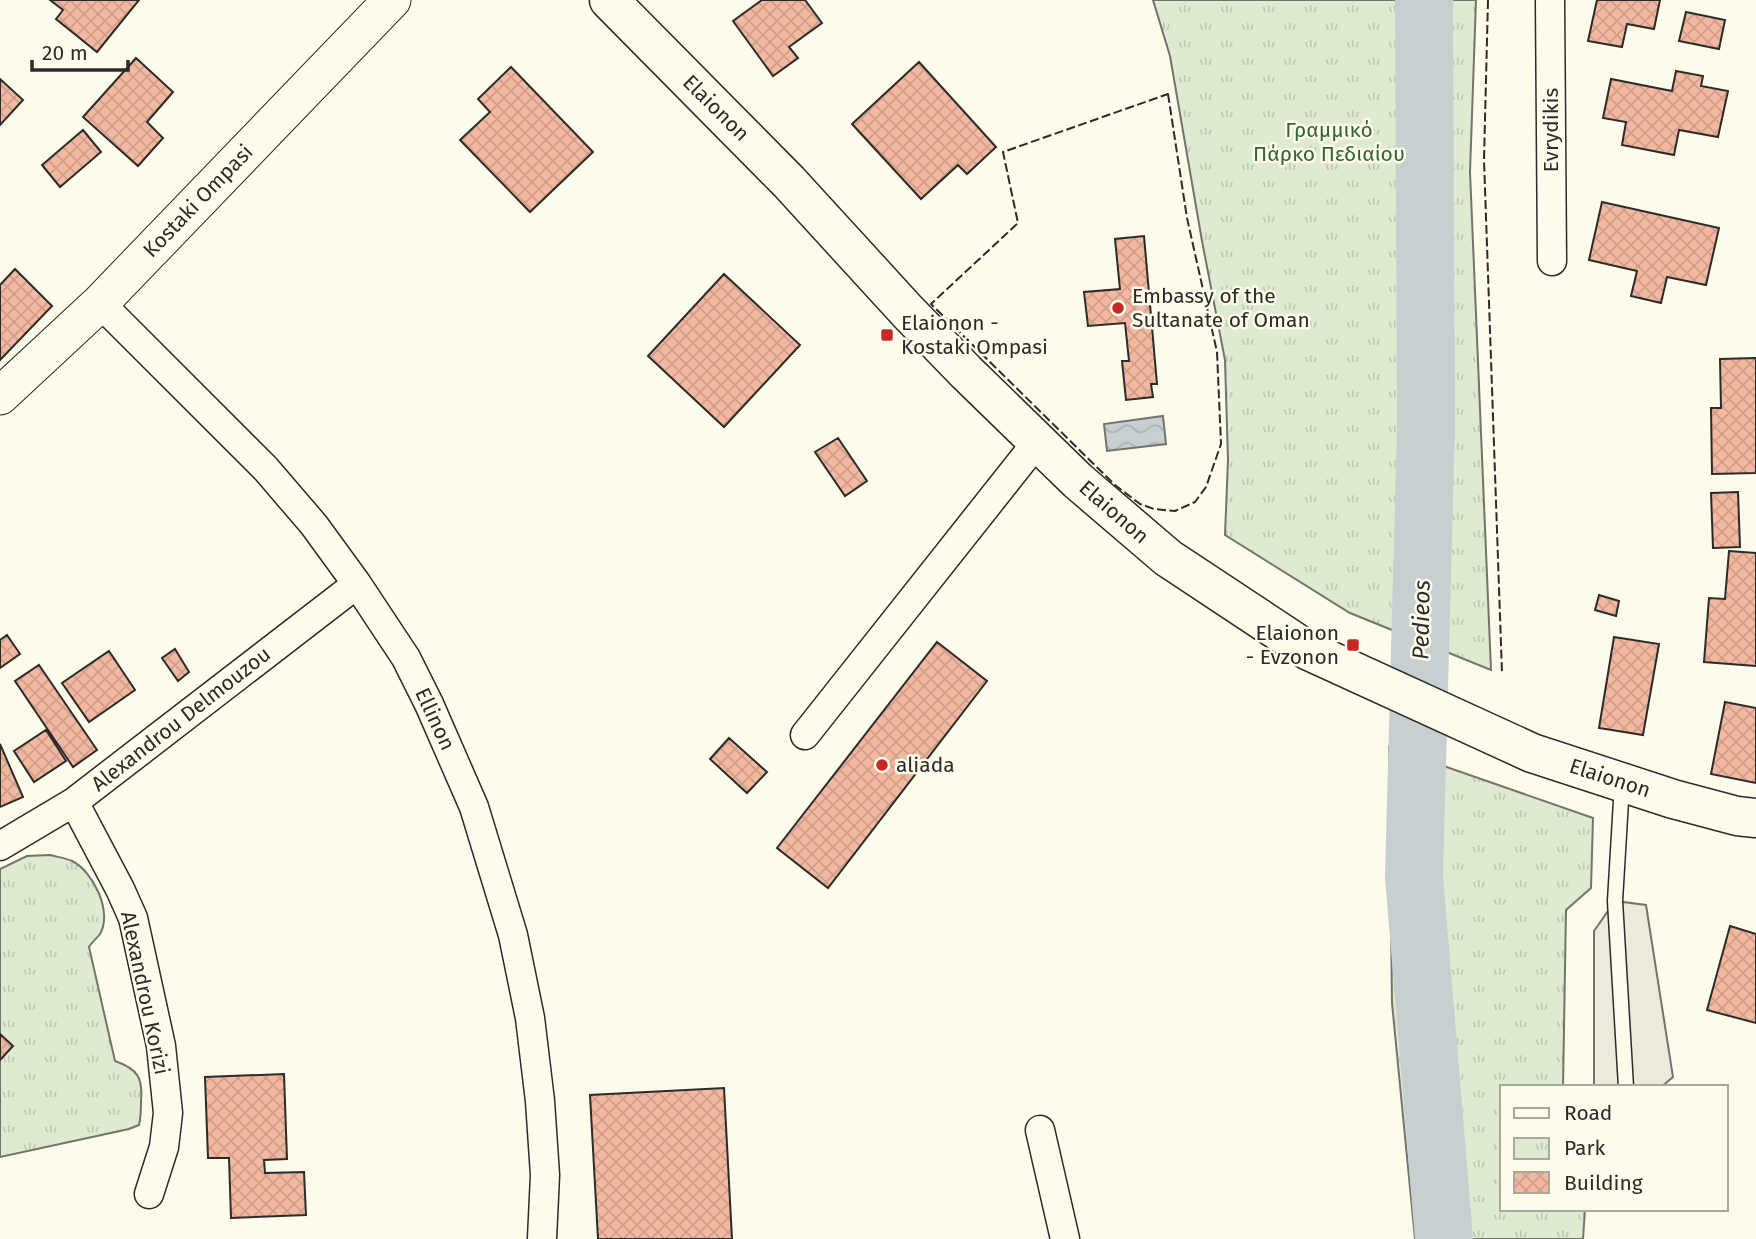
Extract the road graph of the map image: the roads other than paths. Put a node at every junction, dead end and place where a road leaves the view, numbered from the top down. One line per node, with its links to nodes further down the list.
1 (392, 0): 5 (street, Kostaki Ompasi)
2 (610, 0): 7 (main road, Elaionon)
3 (1550, 0): 4 (street, Evrydikis)
4 (1552, 261)
5 (100, 303): 6 (street, Kostaki Ompasi); 8 (street, Ellinon)
6 (0, 396)
7 (1037, 442): 9 (street); 10 (main road, Elaionon)
8 (357, 584): 11 (street, Alexandrou Delmouzou); 17 (street, Ellinon)
9 (805, 735)
10 (1622, 782): 12 (main road, Elaionon); 14 (lane)
11 (74, 802): 13 (street, Alexandrou Delmouzou); 16 (street, Alexandrou Korizi)
12 (1756, 818)
13 (0, 846)
14 (1626, 1085)
15 (1040, 1130): 18 (street)
16 (149, 1194)
17 (542, 1239)
18 (1065, 1239)

